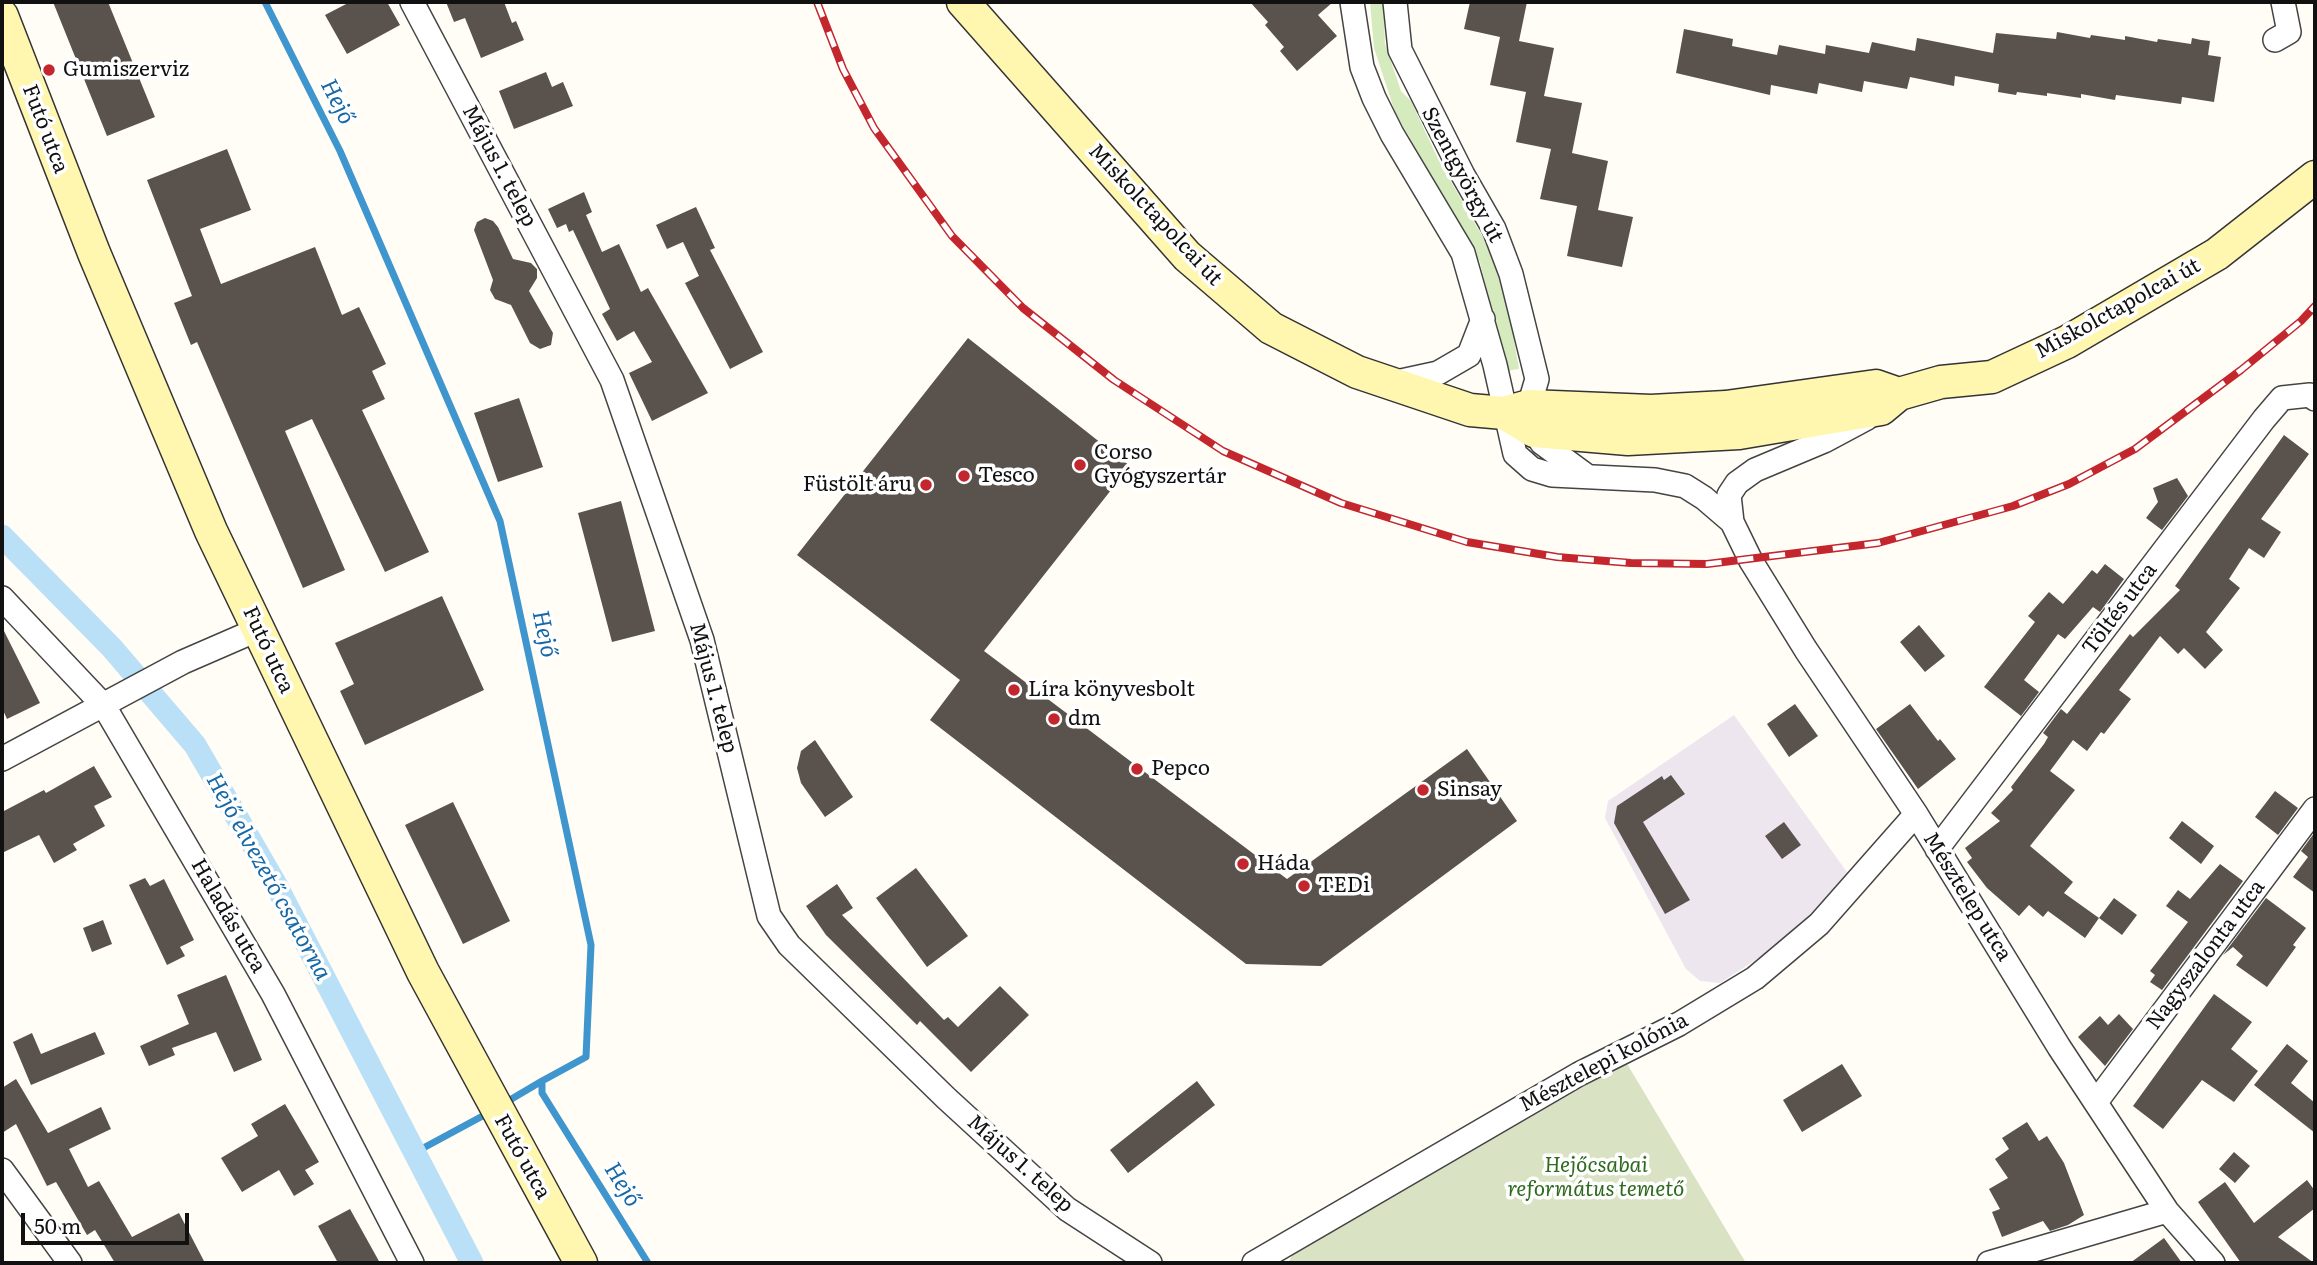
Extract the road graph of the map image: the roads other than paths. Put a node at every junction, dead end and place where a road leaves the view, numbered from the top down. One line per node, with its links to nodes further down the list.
1 (412, 2): 29 (street, Május 1. telep)
2 (963, 2): 10 (street, Miskolctapolcai út)
3 (1352, 2): 9 (street, Szentgyörgy út)
4 (1395, 2): 13 (street, Szentgyörgy út)
5 (2283, 2): 7 (street)
6 (2, 16): 17 (street, Futó utca)
7 (2275, 40)
8 (2315, 177): 12 (street, Miskolctapolcai út)
9 (1483, 319): 10 (street); 13 (street, Szentgyörgy út)
10 (1392, 383): 13 (street, Miskolctapolcai út)
11 (2315, 399): 22 (street, Töltés utca)
12 (1890, 401): 13 (street, Miskolctapolcai út); 13 (street, Miskolctapolcai út); 15 (street, Mésztelep utca)
13 (1526, 407): 14 (street); 14 (street, Mésztelep utca)
14 (1587, 476): 15 (street, Mésztelep utca)
15 (1732, 522): 21 (street, Mésztelep utca)
16 (2, 598): 18 (street, Haladás utca)
17 (259, 629): 18 (street); 28 (street, Futó utca)
18 (112, 701): 19 (street); 27 (street, Haladás utca)
19 (2, 758)
20 (2315, 808): 23 (street, Nagyszalonta utca)
21 (1916, 814): 22 (street, Mésztelep utca); 30 (street, Mésztelepi kolónia)
22 (1937, 849): 23 (street, Mésztelep utca)
23 (2096, 1102): 25 (street, Mésztelep utca)
24 (2, 1170): 26 (street)
25 (2167, 1211): 31 (street); 32 (street, Mésztelep utca)
26 (70, 1263)
27 (412, 1263)
28 (581, 1263)
29 (1150, 1263)
30 (1254, 1263)
31 (1989, 1263)
32 (2213, 1263)

